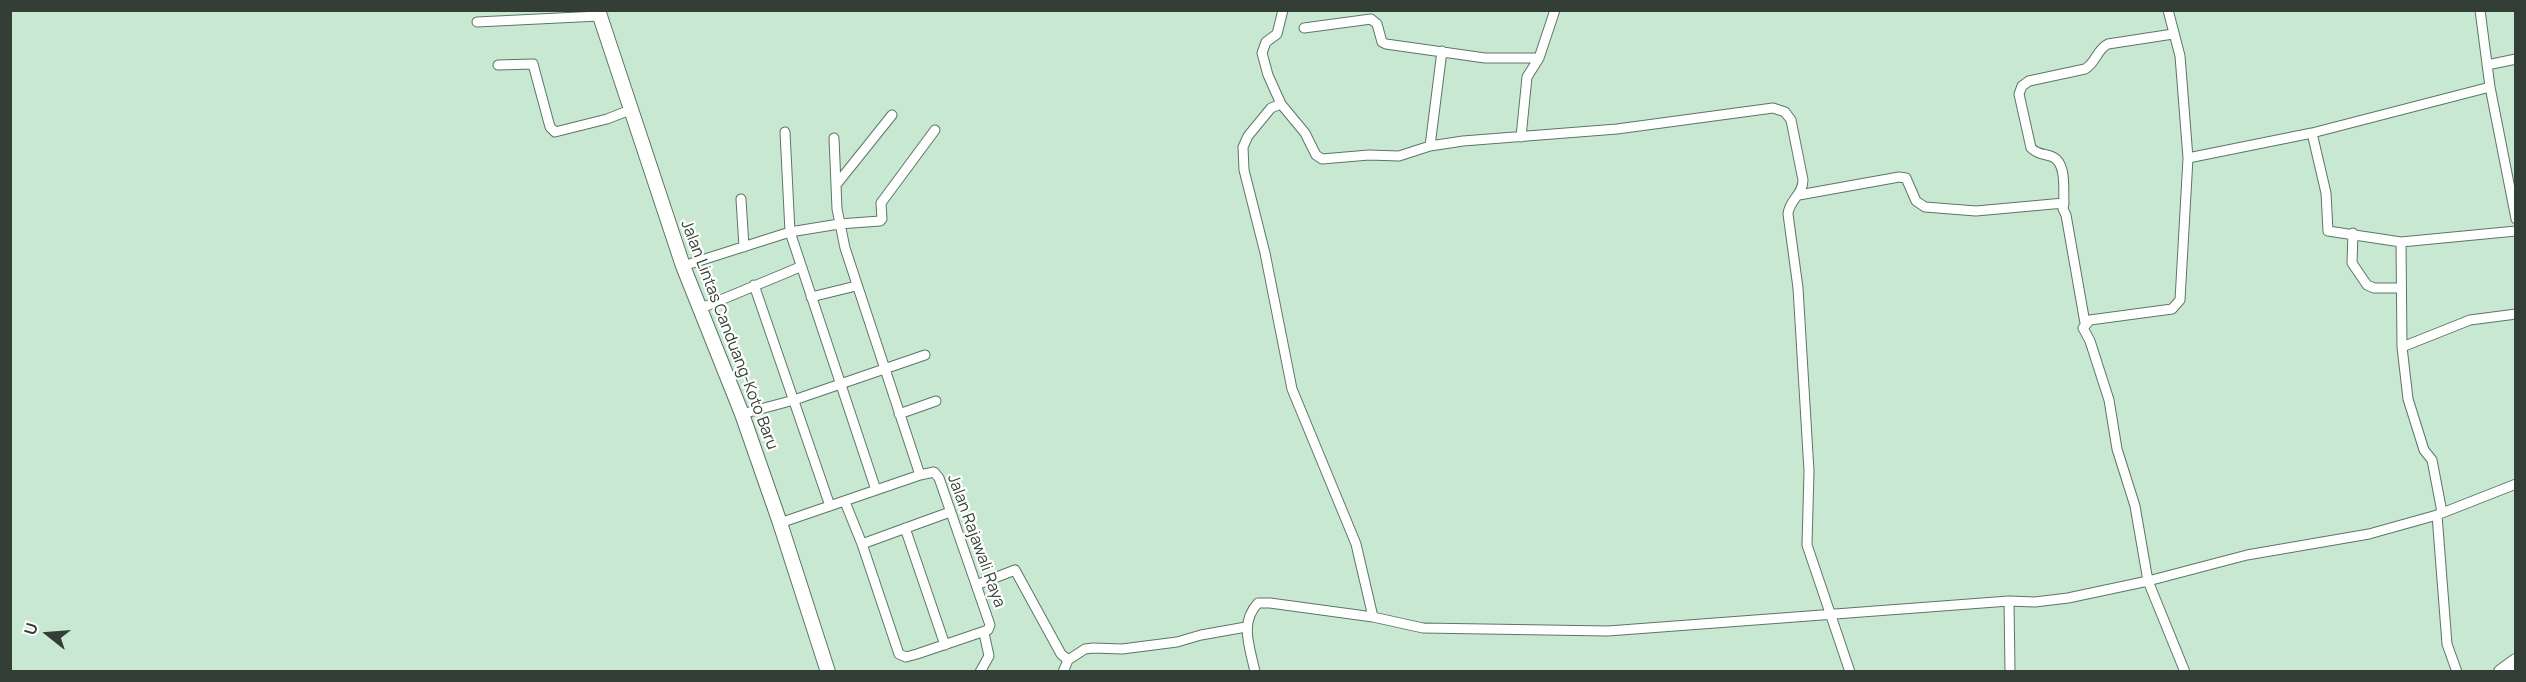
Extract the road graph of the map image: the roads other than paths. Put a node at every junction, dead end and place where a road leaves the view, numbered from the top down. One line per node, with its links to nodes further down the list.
1 (496, 10): 8 (street)
2 (1283, 10): 18 (street)
3 (1555, 10): 13 (street)
4 (2168, 10): 11 (street)
5 (2480, 10): 15 (street)
6 (598, 13): 7 (street); 19 (main road, Jalan Lintas Canduang-Koto Baru)
7 (547, 14): 8 (street)
8 (501, 21): 9 (street)
9 (477, 22)
10 (1304, 28): 12 (street)
11 (2173, 34): 27 (street); 31 (street)
12 (1442, 51): 13 (street); 26 (street)
13 (1539, 58): 24 (street)
14 (2516, 59): 15 (street)
15 (2487, 64): 17 (street)
16 (498, 65): 19 (street)
17 (2490, 87): 23 (street); 32 (street)
18 (1281, 104): 26 (street); 70 (street)
19 (630, 110): 39 (main road, Jalan Lintas Canduang-Koto Baru)
20 (892, 115): 28 (street)
21 (935, 130): 33 (street)
22 (785, 132): 35 (street)
23 (2312, 133): 27 (street); 36 (street)
24 (1521, 137): 26 (street); 29 (street)
25 (834, 138): 28 (street)
26 (1430, 146)
27 (2188, 158): 47 (street)
28 (836, 185): 33 (street)
29 (1799, 195): 31 (street); 69 (street)
30 (741, 199): 38 (street)
31 (2064, 203): 47 (street)
32 (2516, 219)
33 (839, 224): 35 (street); 42 (street)
34 (2516, 231): 37 (street)
35 (790, 232): 38 (street); 40 (street)
36 (2353, 233): 37 (street); 43 (street)
37 (2401, 242): 43 (street)
38 (744, 247): 39 (street)
39 (683, 266): 45 (main road, Jalan Lintas Canduang-Koto Baru)
40 (800, 267): 41 (street); 44 (street)
41 (754, 285): 45 (street); 52 (street)
42 (856, 286): 44 (street); 50 (street)
43 (2401, 288): 48 (street)
44 (811, 297): 51 (street)
45 (699, 309): 54 (main road, Jalan Lintas Canduang-Koto Baru)
46 (2516, 314): 48 (street)
47 (2085, 323): 66 (street)
48 (2402, 347): 62 (street)
49 (925, 355): 50 (street)
50 (883, 368): 51 (street); 55 (street)
51 (840, 383): 52 (street); 58 (street)
52 (794, 400): 54 (street); 60 (street)
53 (936, 402): 55 (street)
54 (742, 414): 63 (main road, Jalan Lintas Canduang-Koto Baru)
55 (899, 414): 56 (street)
56 (920, 475): 58 (street); 61 (street, Jalan Rajawali Raya)
57 (2516, 484): 62 (street)
58 (876, 490): 59 (street)
59 (845, 502): 60 (street); 65 (street, Jalan Rajawali Raya)
60 (830, 506): 63 (street)
61 (950, 512): 64 (street); 67 (street, Jalan Rajawali Raya)
62 (2439, 514): 66 (street); 83 (street)
63 (780, 523): 76 (main road, Jalan Lintas Canduang-Koto Baru)
64 (905, 528): 65 (street); 73 (street)
65 (862, 544): 73 (street, Jalan Rajawali Raya)
66 (2148, 581): 68 (street); 82 (street)
67 (976, 585): 72 (street, Jalan Rajawali Raya); 74 (street)
68 (2009, 601): 69 (street); 81 (street)
69 (1830, 614): 70 (street); 80 (street)
70 (1373, 617): 71 (street)
71 (1246, 627): 74 (street); 79 (street)
72 (984, 633): 73 (street, Jalan Rajawali Raya); 77 (street)
73 (945, 645)
74 (1068, 660): 78 (street)
75 (2516, 661): 84 (main road)
76 (828, 672)
77 (980, 672)
78 (1063, 672)
79 (1255, 672)
80 (1850, 672)
81 (2010, 672)
82 (2185, 672)
83 (2457, 672)
84 (2501, 672)

